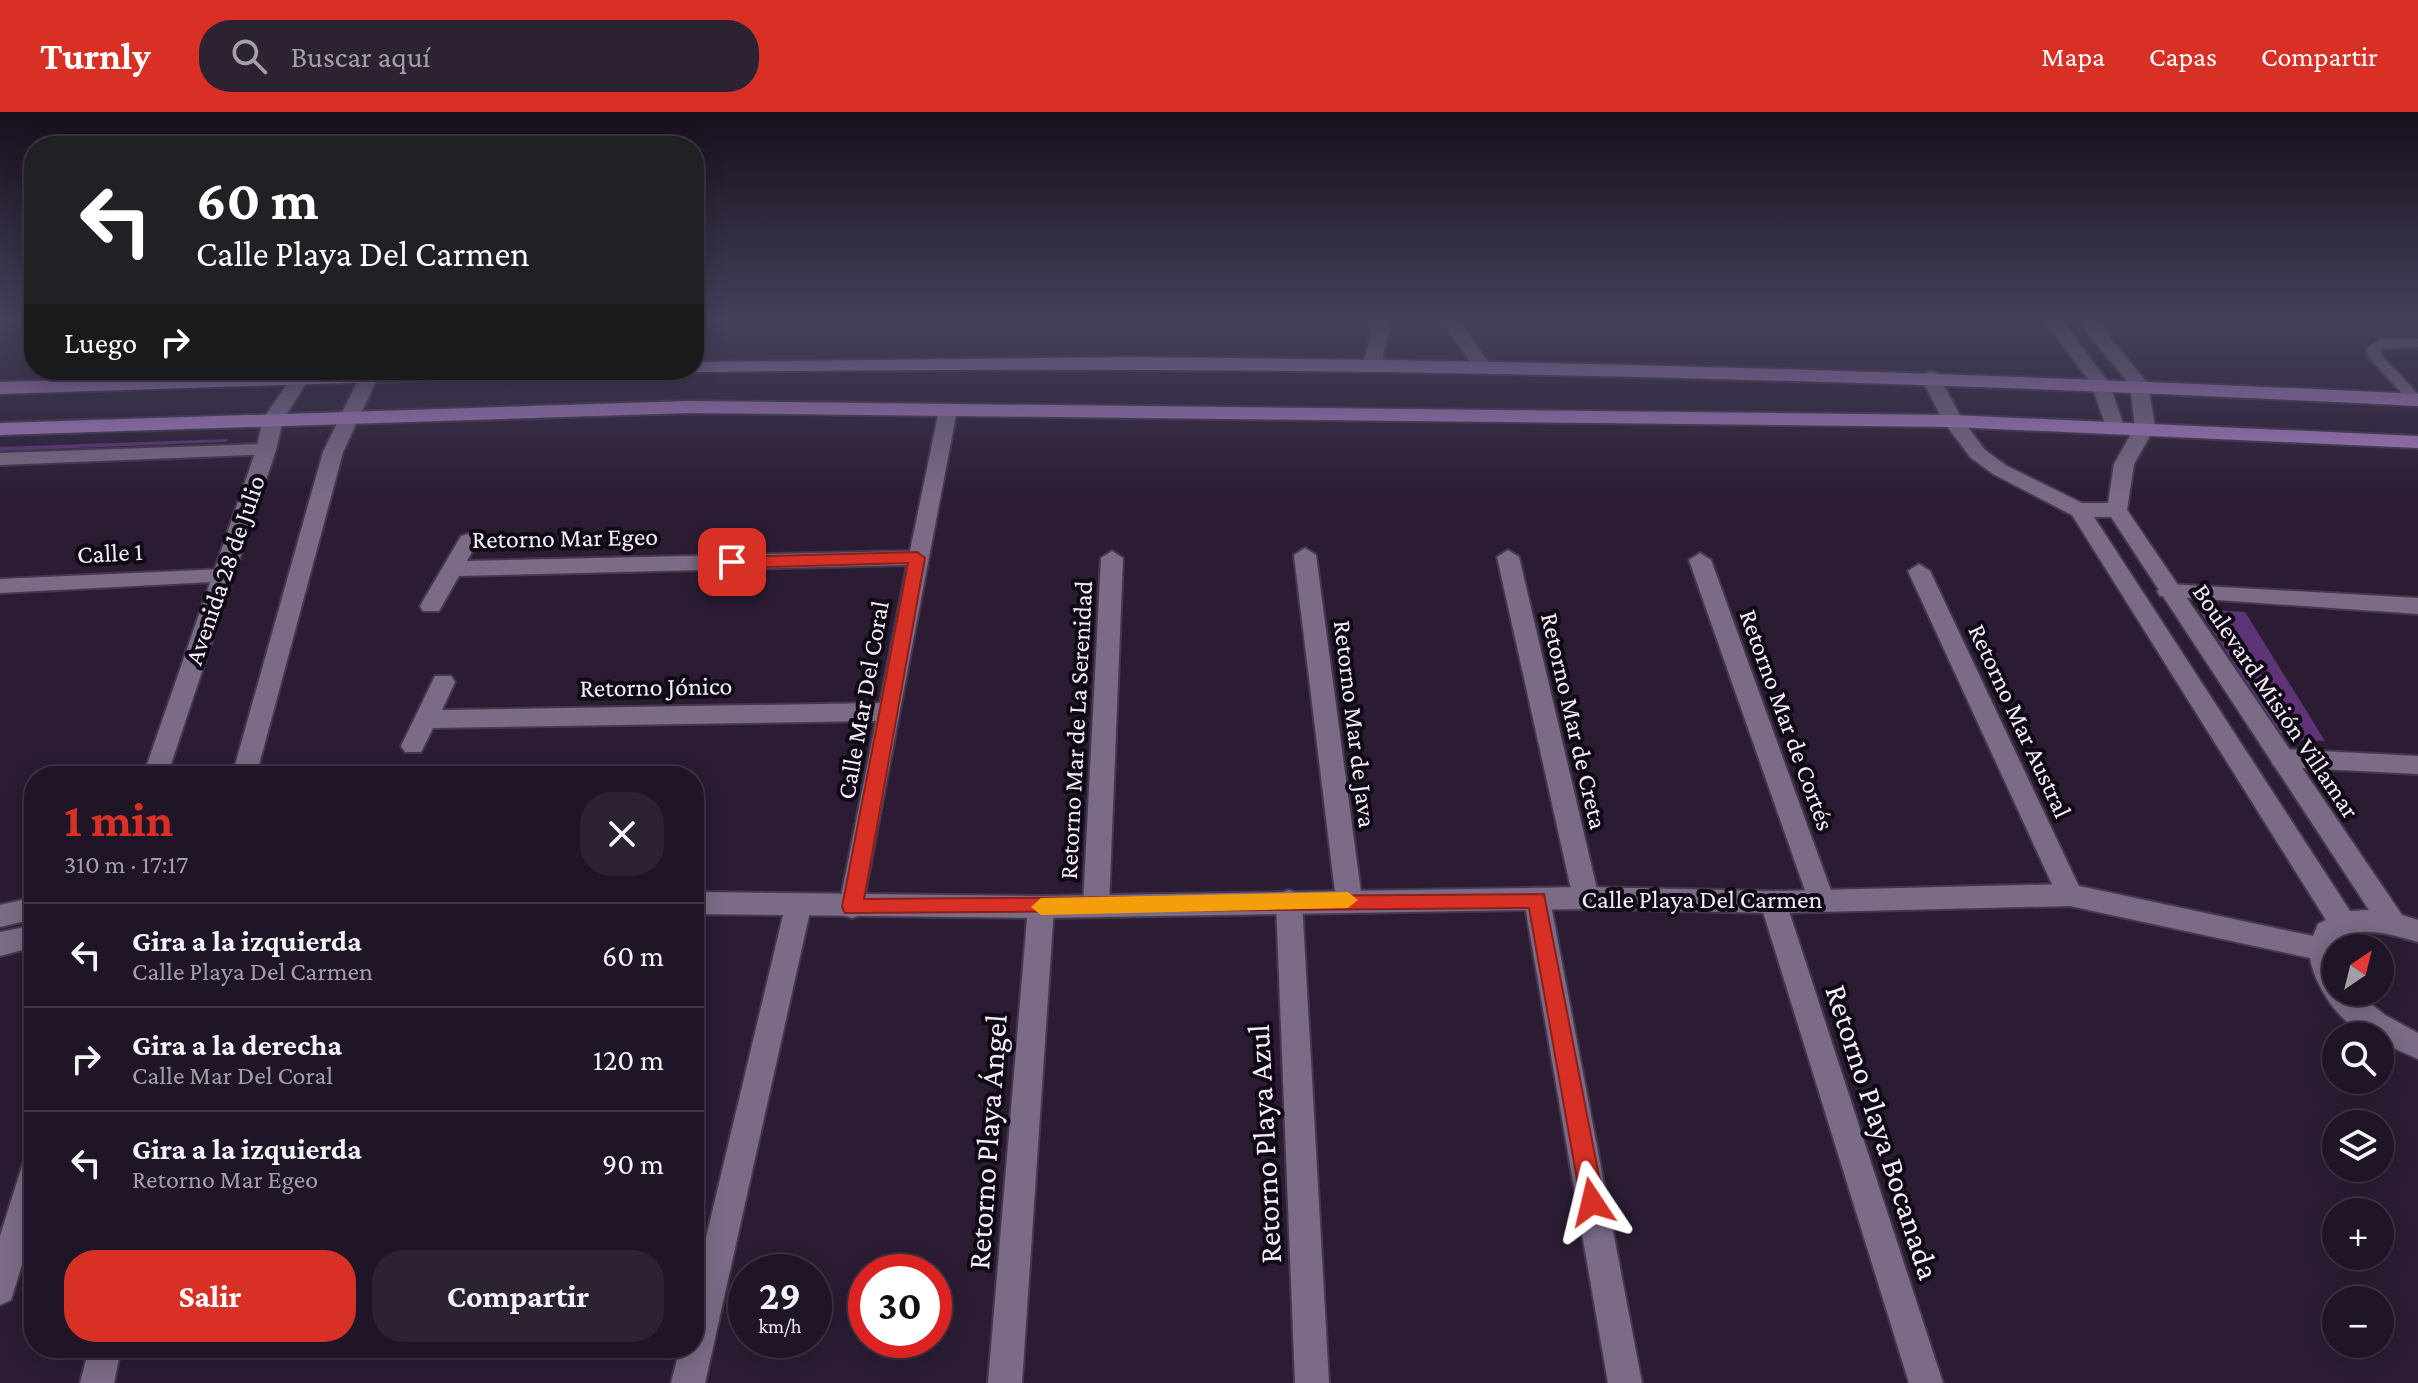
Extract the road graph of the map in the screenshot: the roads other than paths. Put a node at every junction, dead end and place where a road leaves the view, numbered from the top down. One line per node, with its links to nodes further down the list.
1 (1931, 378): 16 (street)
2 (1967, 378): 9 (main road)
3 (2096, 378): 9 (street)
4 (2134, 378): 10 (street)
5 (2396, 378): 12 (lane)
6 (162, 380): 11 (main road)
7 (299, 380): 15 (street, Avenida 28 de Julio)
8 (369, 380): 14 (street)
9 (2100, 383): 10 (main road); 17 (street)
10 (2139, 384): 12 (main road); 18 (street)
11 (0, 388)
12 (2417, 400)
13 (948, 410): 14 (main road); 16 (main road); 28 (street, Calle Mar Del Coral)
14 (352, 418): 15 (main road); 45 (street)
15 (273, 419): 19 (main road); 21 (street, Avenida 28 de Julio)
16 (1953, 421): 17 (main road); 23 (street)
17 (2114, 426): 18 (main road)
18 (2145, 427): 20 (main road); 24 (street)
19 (0, 429)
20 (2418, 442)
21 (266, 450): 22 (street); 33 (street, Avenida 28 de Julio)
22 (0, 459)
23 (2079, 510): 24 (street); 60 (street)
24 (2117, 510): 35 (street, Boulevard Misión Villamar)
25 (468, 541): 31 (street, Retorno Mar Egeo)
26 (1305, 555): 49 (street, Retorno Mar de Java)
27 (1508, 557): 47 (street, Retorno Mar de Creta)
28 (917, 558): 31 (street, Retorno Mar Egeo); 39 (street, Calle Mar Del Coral)
29 (1112, 558): 54 (street, Retorno Mar de La Serenidad)
30 (1700, 560): 48 (street, Retorno Mar de Cortés)
31 (455, 569): 36 (street, Retorno Mar Egeo)
32 (1919, 571): 46 (street, Retorno Mar Austral)
33 (223, 576): 34 (street, Calle 1); 44 (street, Avenida 28 de Julio)
34 (0, 586)
35 (2168, 591): 37 (street); 42 (street, Boulevard Misión Villamar)
36 (431, 606)
37 (2418, 606)
38 (443, 682): 40 (street)
39 (890, 712): 40 (street, Retorno Jónico); 56 (street, Calle Mar Del Coral)
40 (424, 719): 41 (street)
41 (413, 746)
42 (2282, 758): 43 (street); 61 (street, Boulevard Misión Villamar)
43 (2418, 765)
44 (158, 766)
45 (247, 766)
46 (2070, 895): 48 (street, Calle Playa Del Carmen); 65 (street, Calle Playa Del Carmen)
47 (1586, 898): 50 (street, Calle Playa Del Carmen); 52 (street, Calle Playa Del Carmen)
48 (1821, 899): 52 (street, Calle Playa Del Carmen)
49 (1349, 900): 50 (street, Calle Playa Del Carmen); 51 (street, Calle Playa Del Carmen)
50 (1537, 900): 78 (street)
51 (1289, 901): 54 (street, Calle Playa Del Carmen); 77 (street, Retorno Playa Azul)
52 (1773, 902): 79 (street, Retorno Playa Bocanada)
53 (704, 903): 55 (street, Calle Playa Del Carmen)
54 (1096, 905): 57 (street, Calle Playa Del Carmen)
55 (798, 907): 56 (street, Calle Playa Del Carmen); 71 (street)
56 (852, 907): 57 (street, Calle Playa Del Carmen)
57 (1041, 907): 76 (street, Retorno Playa Ángel)
58 (24, 910): 59 (street)
59 (0, 916)
60 (2342, 922): 61 (street); 65 (street)
61 (2392, 922): 62 (street)
62 (2418, 931)
63 (24, 938): 64 (street)
64 (0, 944)
65 (2321, 949): 66 (street)
66 (2322, 954)
67 (2352, 1006): 68 (street)
68 (2418, 1046)
69 (24, 1207): 70 (street)
70 (0, 1289)
71 (704, 1314)
72 (103, 1358): 74 (street)
73 (694, 1358): 75 (street)
74 (97, 1383)
75 (688, 1383)
76 (1005, 1383)
77 (1312, 1383)
78 (1625, 1383)
79 (1926, 1383)

